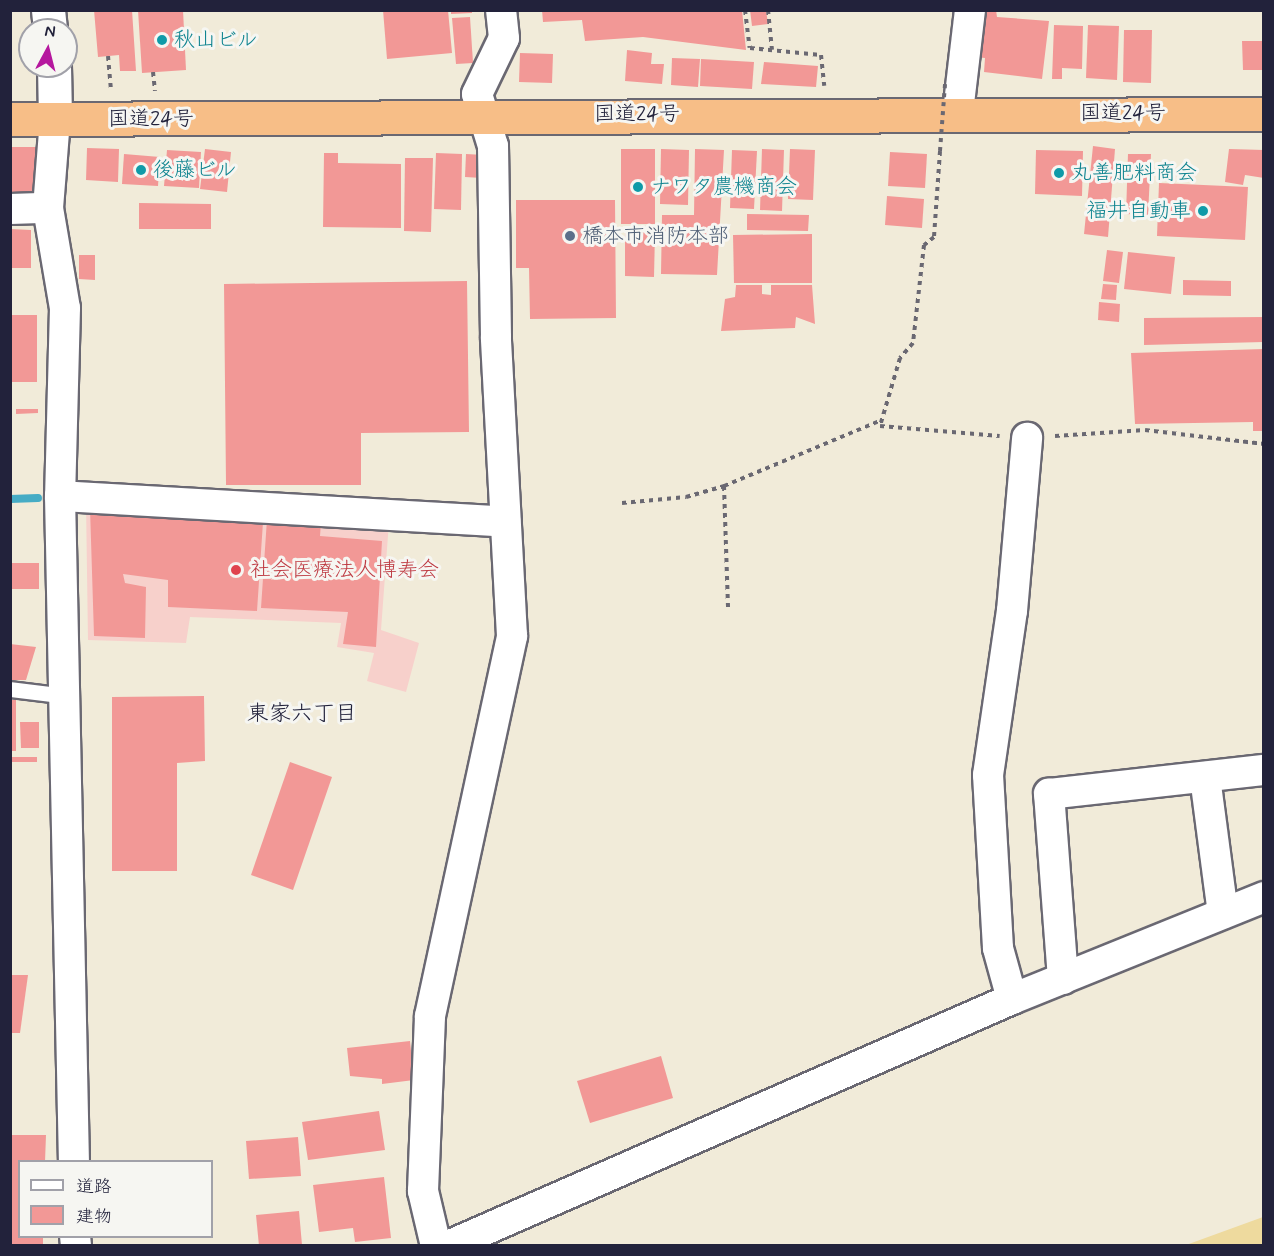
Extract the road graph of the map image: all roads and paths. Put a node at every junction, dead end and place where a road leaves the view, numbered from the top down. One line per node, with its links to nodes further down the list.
1 (501, 10): 14 (street)
2 (745, 10): 5 (path)
3 (768, 10): 5 (path)
4 (970, 10): 12 (street)
5 (772, 50): 11 (path)
6 (108, 56): 9 (path)
7 (153, 72): 10 (path)
8 (54, 78): 16 (street)
9 (111, 91)
10 (155, 91)
11 (824, 96)
12 (951, 98): 13 (highway, 国道24号); 14 (highway, 国道24号); 19 (path, bridge)
13 (1263, 114)
14 (486, 115): 16 (highway, 国道24号); 25 (street)
15 (10, 119): 16 (highway, 国道24号)
16 (55, 119): 17 (street)
17 (48, 208): 18 (street); 23 (street)
18 (10, 209)
19 (882, 420): 20 (path); 22 (path)
20 (1027, 438): 21 (path); 34 (street)
21 (1263, 444)
22 (724, 486): 24 (path); 26 (path)
23 (60, 496): 25 (street); 28 (street)
24 (622, 503)
25 (505, 522): 36 (street)
26 (728, 609)
27 (10, 690): 28 (lane)
28 (67, 696): 35 (street)
29 (1263, 770): 30 (street)
30 (1205, 777): 32 (street); 33 (street)
31 (1263, 897): 32 (street)
32 (1223, 914): 33 (street)
33 (1063, 979): 34 (street)
34 (1012, 999): 37 (street)
35 (74, 1160)
36 (436, 1245)
37 (448, 1245)

